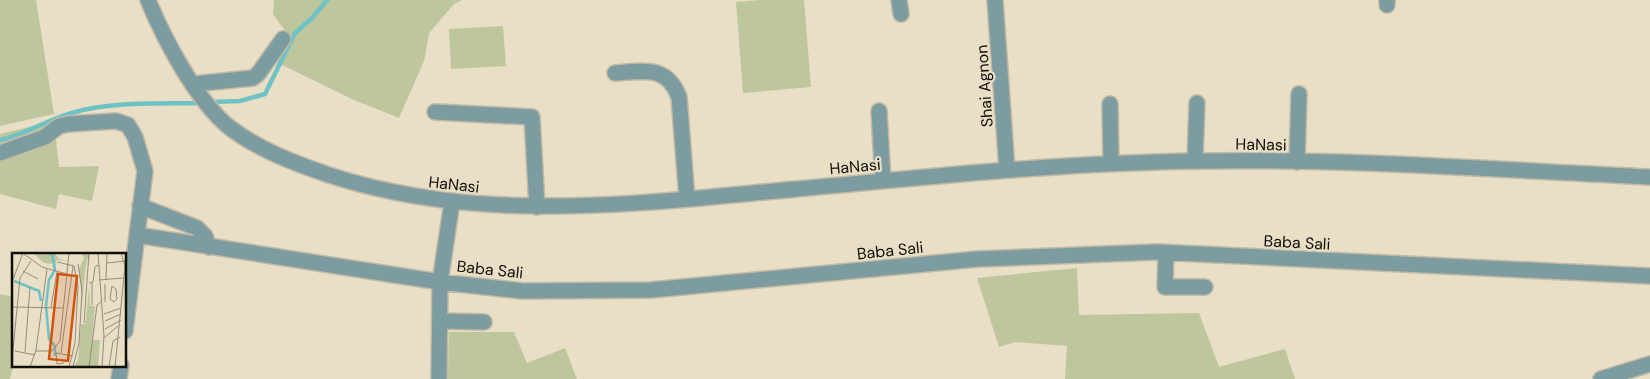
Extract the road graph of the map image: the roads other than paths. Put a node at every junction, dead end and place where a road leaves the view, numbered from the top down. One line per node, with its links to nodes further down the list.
1 (995, 0): 15 (street, Shai Agnon)
2 (153, 2): 5 (street, HaNasi)
3 (283, 40): 5 (street)
4 (616, 73): 18 (street)
5 (194, 84): 19 (street, HaNasi)
6 (1299, 94): 13 (street)
7 (1197, 103): 12 (street)
8 (1110, 104): 14 (street)
9 (879, 111): 17 (street)
10 (435, 112): 21 (street)
11 (0, 153): 20 (street)
12 (1195, 160): 13 (street, HaNasi); 14 (street, HaNasi)
13 (1297, 162): 16 (street, HaNasi)
14 (1111, 163): 15 (street, HaNasi)
15 (1007, 170): 17 (street, HaNasi)
16 (1650, 177)
17 (883, 181): 18 (street, HaNasi)
18 (687, 199): 21 (street, HaNasi)
19 (452, 202): 21 (street, HaNasi); 26 (street)
20 (140, 206): 22 (street); 23 (street)
21 (538, 207)
22 (137, 235): 23 (street, Baba Sali); 30 (street)
23 (209, 247): 26 (street, Baba Sali)
24 (1166, 253): 25 (street, Baba Sali); 26 (street, Baba Sali); 27 (street)
25 (1650, 276)
26 (440, 282): 28 (street)
27 (1205, 286)
28 (440, 321): 29 (street); 34 (street)
29 (484, 322)
30 (126, 323)
31 (1650, 364): 35 (street)
32 (121, 366): 33 (street)
33 (119, 379)
34 (439, 379)
35 (1601, 379)

